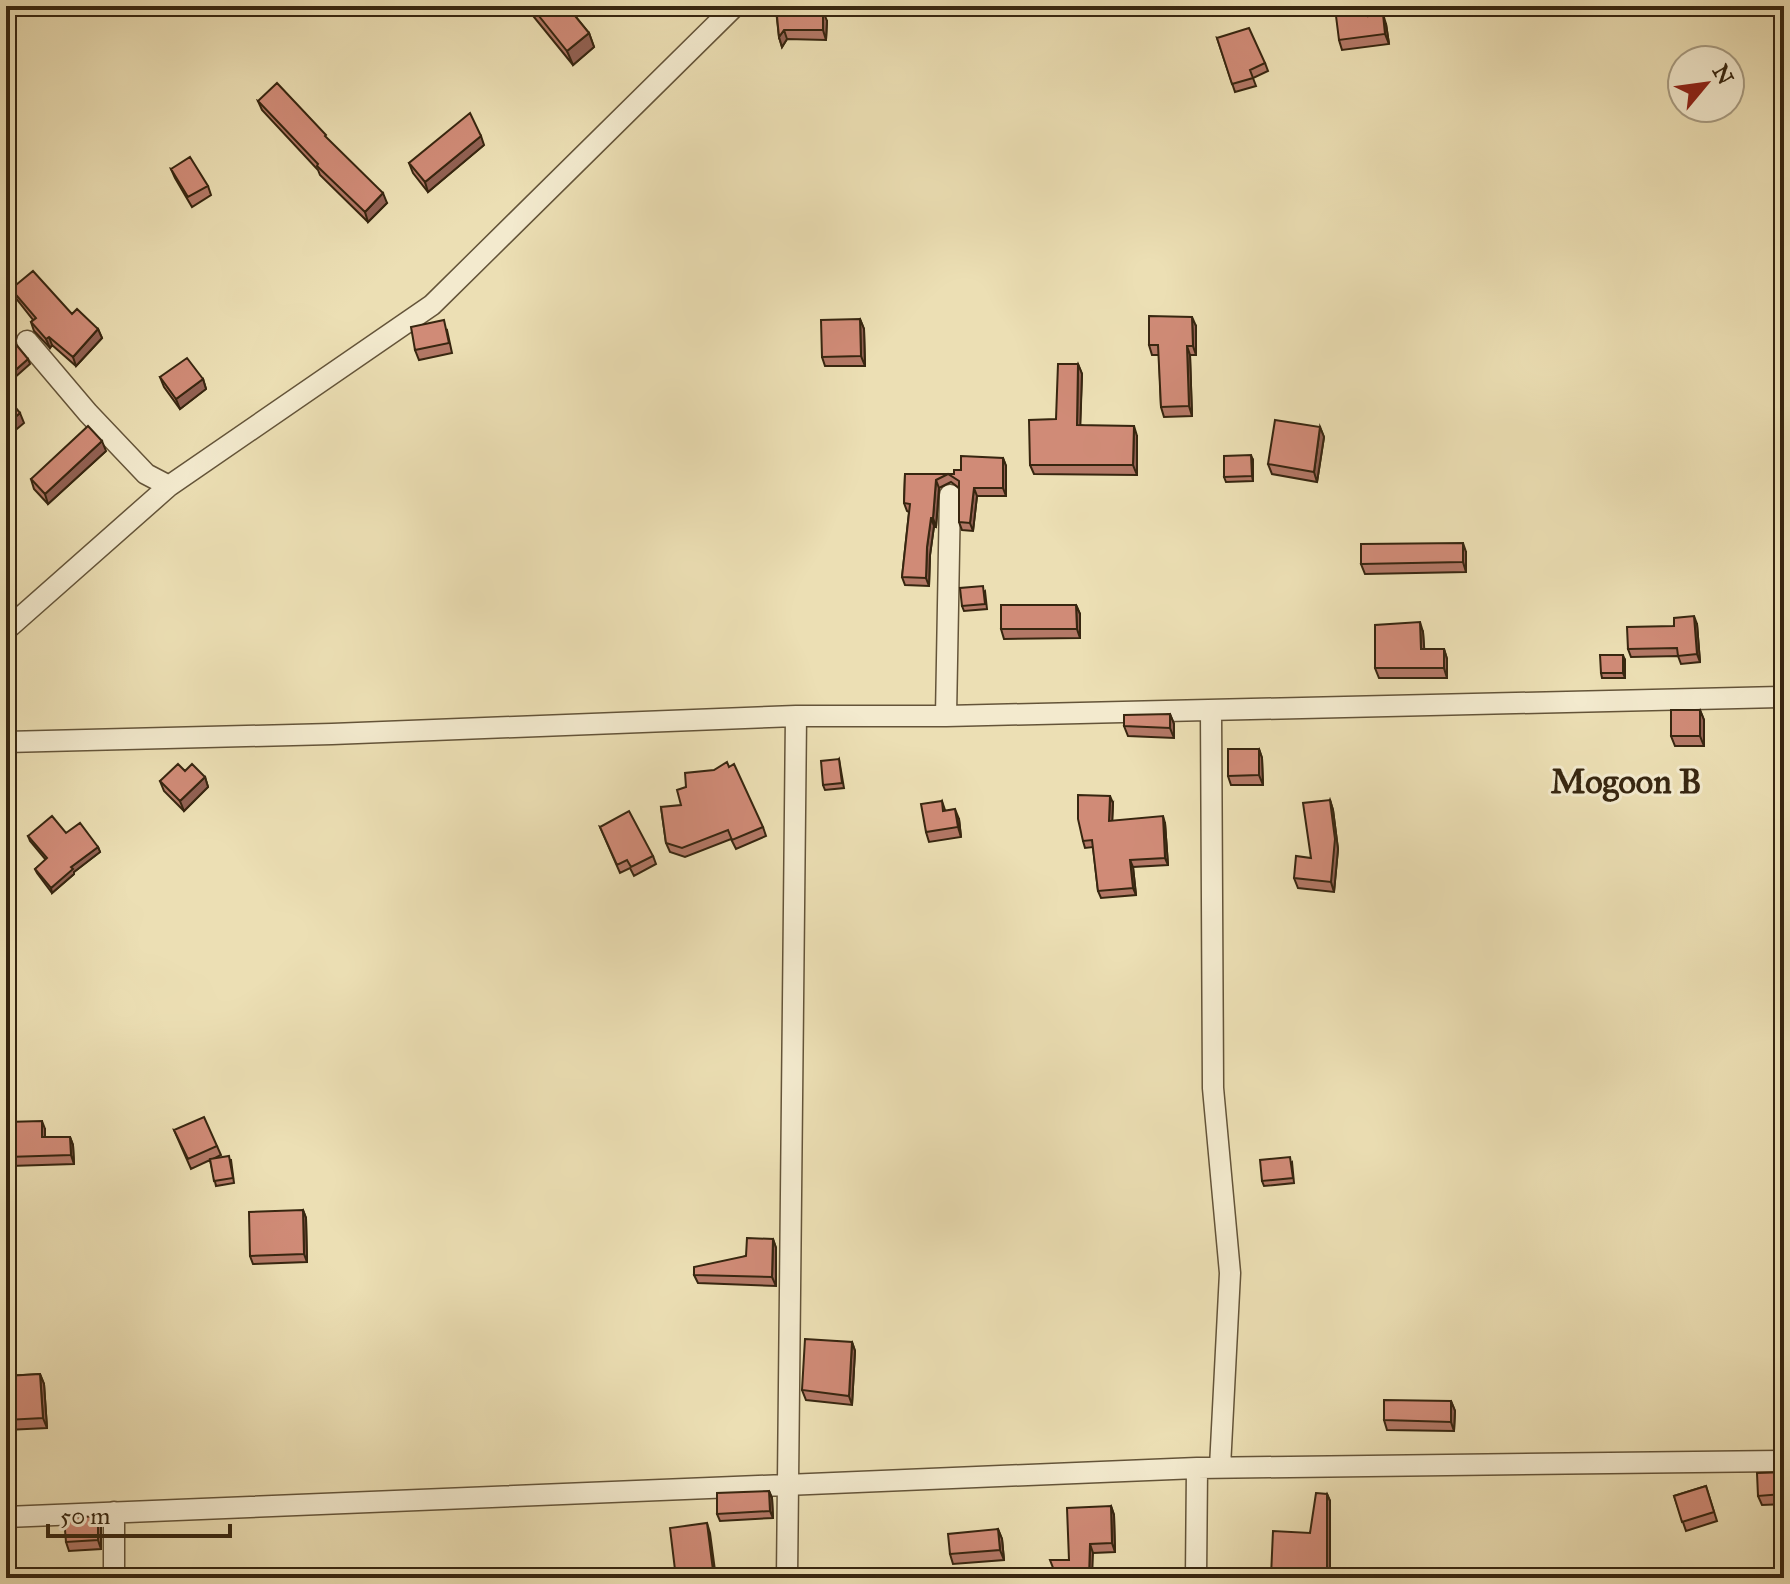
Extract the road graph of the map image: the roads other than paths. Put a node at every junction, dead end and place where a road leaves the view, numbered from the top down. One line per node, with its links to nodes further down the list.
1 (735, 6): 3 (street)
2 (27, 341): 3 (street)
3 (169, 486): 5 (street)
4 (950, 495): 9 (street)
5 (6, 630)
6 (1784, 697): 7 (street)
7 (1211, 710): 9 (street); 12 (street)
8 (796, 716): 9 (street); 10 (street); 14 (street)
9 (946, 716)
10 (6, 742)
11 (1784, 1461): 12 (street)
12 (1220, 1467): 13 (street)
13 (1197, 1468): 14 (street); 19 (street)
14 (788, 1483): 15 (street); 18 (street)
15 (114, 1512): 16 (street); 17 (street)
16 (6, 1517)
17 (114, 1578)
18 (787, 1578)
19 (1196, 1578)

